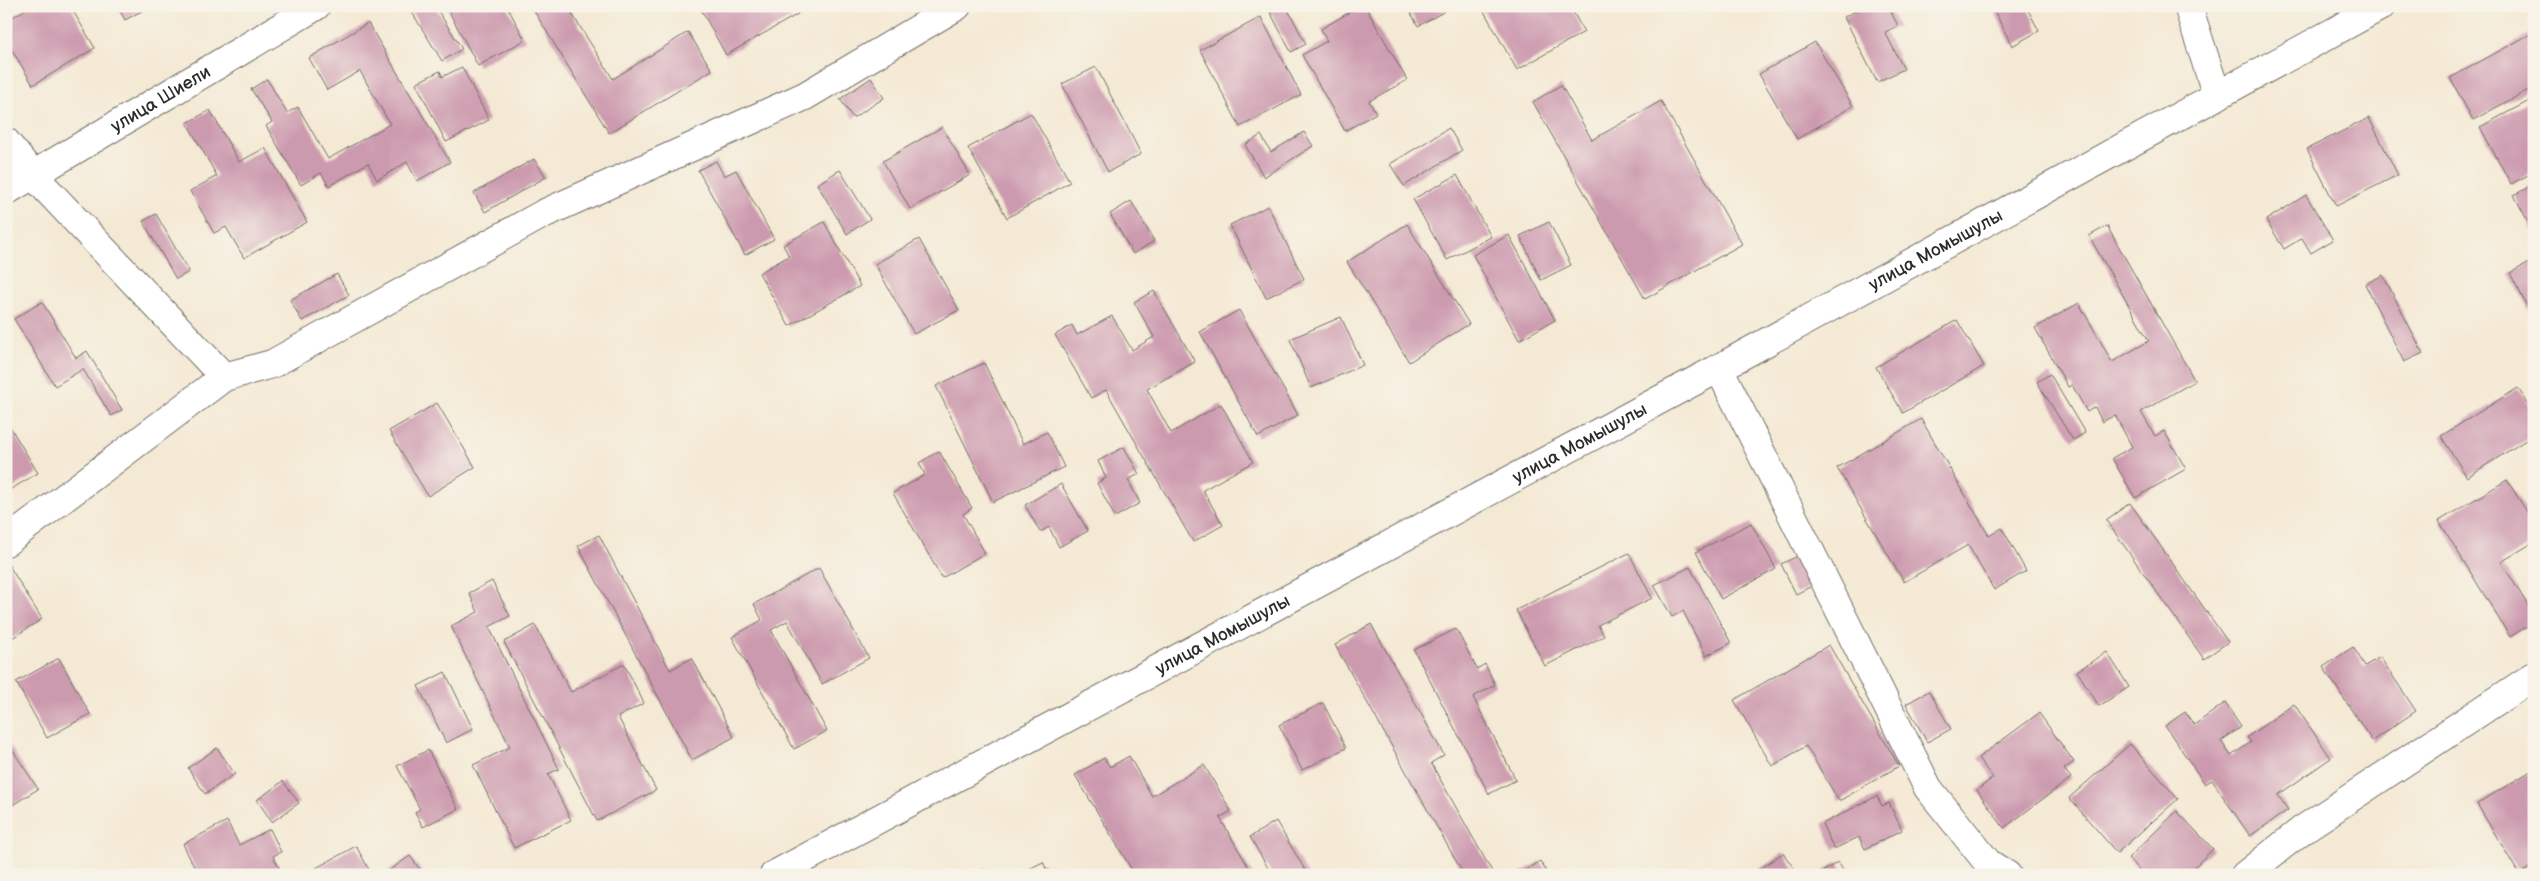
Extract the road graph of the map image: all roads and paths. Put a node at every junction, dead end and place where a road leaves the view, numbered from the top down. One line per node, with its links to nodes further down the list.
1 (316, 6): 7 (street, улица Шиели)
2 (957, 6): 10 (street)
3 (2188, 6): 5 (street)
4 (2381, 6): 5 (street, улица Момышулы)
5 (2216, 96): 9 (street, улица Момышулы)
6 (6, 142): 7 (street)
7 (33, 175): 8 (street, улица Шиели); 10 (street)
8 (6, 191)
9 (1718, 368): 13 (street, улица Момышулы); 14 (street)
10 (224, 377): 11 (street)
11 (6, 542)
12 (2534, 676): 15 (street)
13 (774, 875)
14 (2007, 875)
15 (2245, 875)

